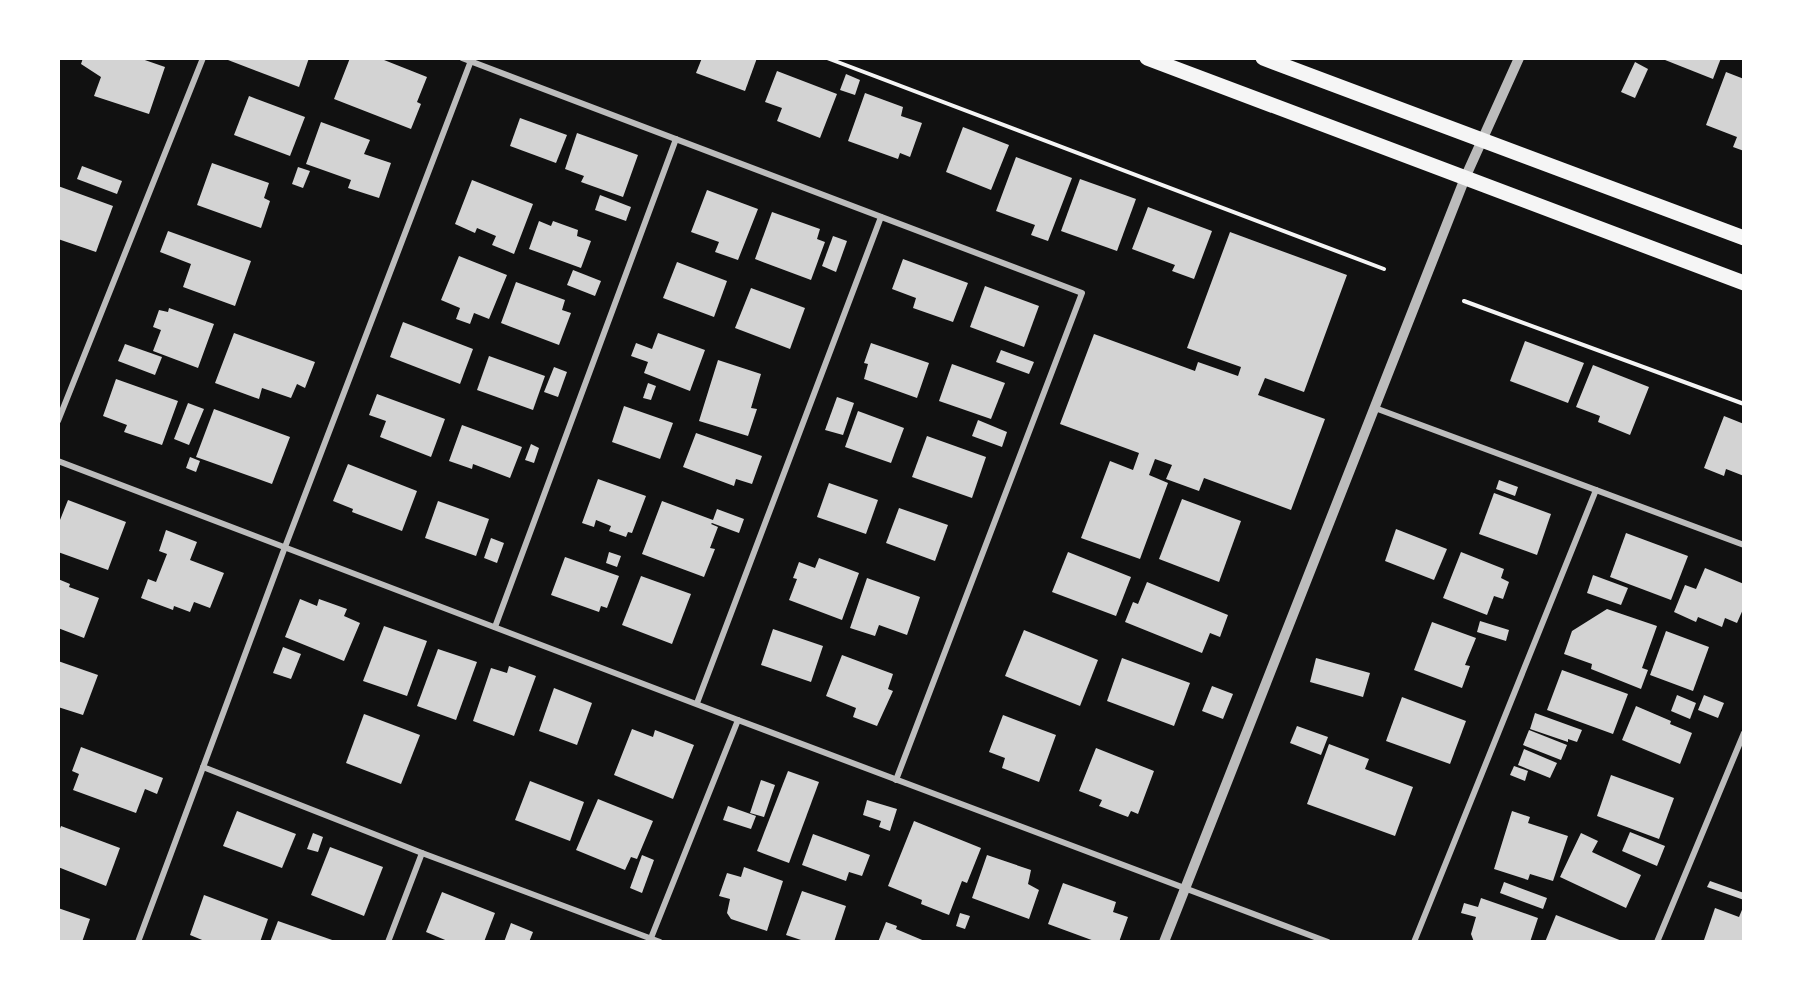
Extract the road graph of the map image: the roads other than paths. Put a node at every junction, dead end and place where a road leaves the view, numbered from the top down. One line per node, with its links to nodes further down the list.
1 (202, 58): 14 (street)
2 (462, 58): 6 (street)
3 (1147, 58): 9 (main road)
4 (1263, 58): 8 (main road)
5 (1519, 58): 8 (street)
6 (471, 60): 7 (street); 18 (street)
7 (676, 140): 10 (street); 19 (street)
8 (1482, 141): 9 (street); 11 (main road)
9 (1466, 178): 12 (main road); 13 (street)
10 (881, 217): 20 (street); 24 (street)
11 (1743, 238)
12 (1743, 283)
13 (1375, 408): 16 (street); 26 (street)
14 (58, 421)
15 (58, 461): 18 (street)
16 (1596, 490): 17 (street); 33 (street)
17 (1743, 545)
18 (285, 547): 19 (street); 23 (street)
19 (495, 627): 20 (street)
20 (696, 703): 21 (street)
21 (738, 720): 24 (street); 27 (street)
22 (1743, 732): 34 (street)
23 (203, 767): 25 (street); 28 (street)
24 (896, 780): 26 (street)
25 (422, 853): 27 (street); 29 (street)
26 (1185, 889): 31 (street); 32 (street)
27 (651, 938): 30 (street)
28 (138, 942)
29 (388, 942)
30 (660, 942)
31 (1164, 942)
32 (1328, 942)
33 (1414, 942)
34 (1657, 942)

